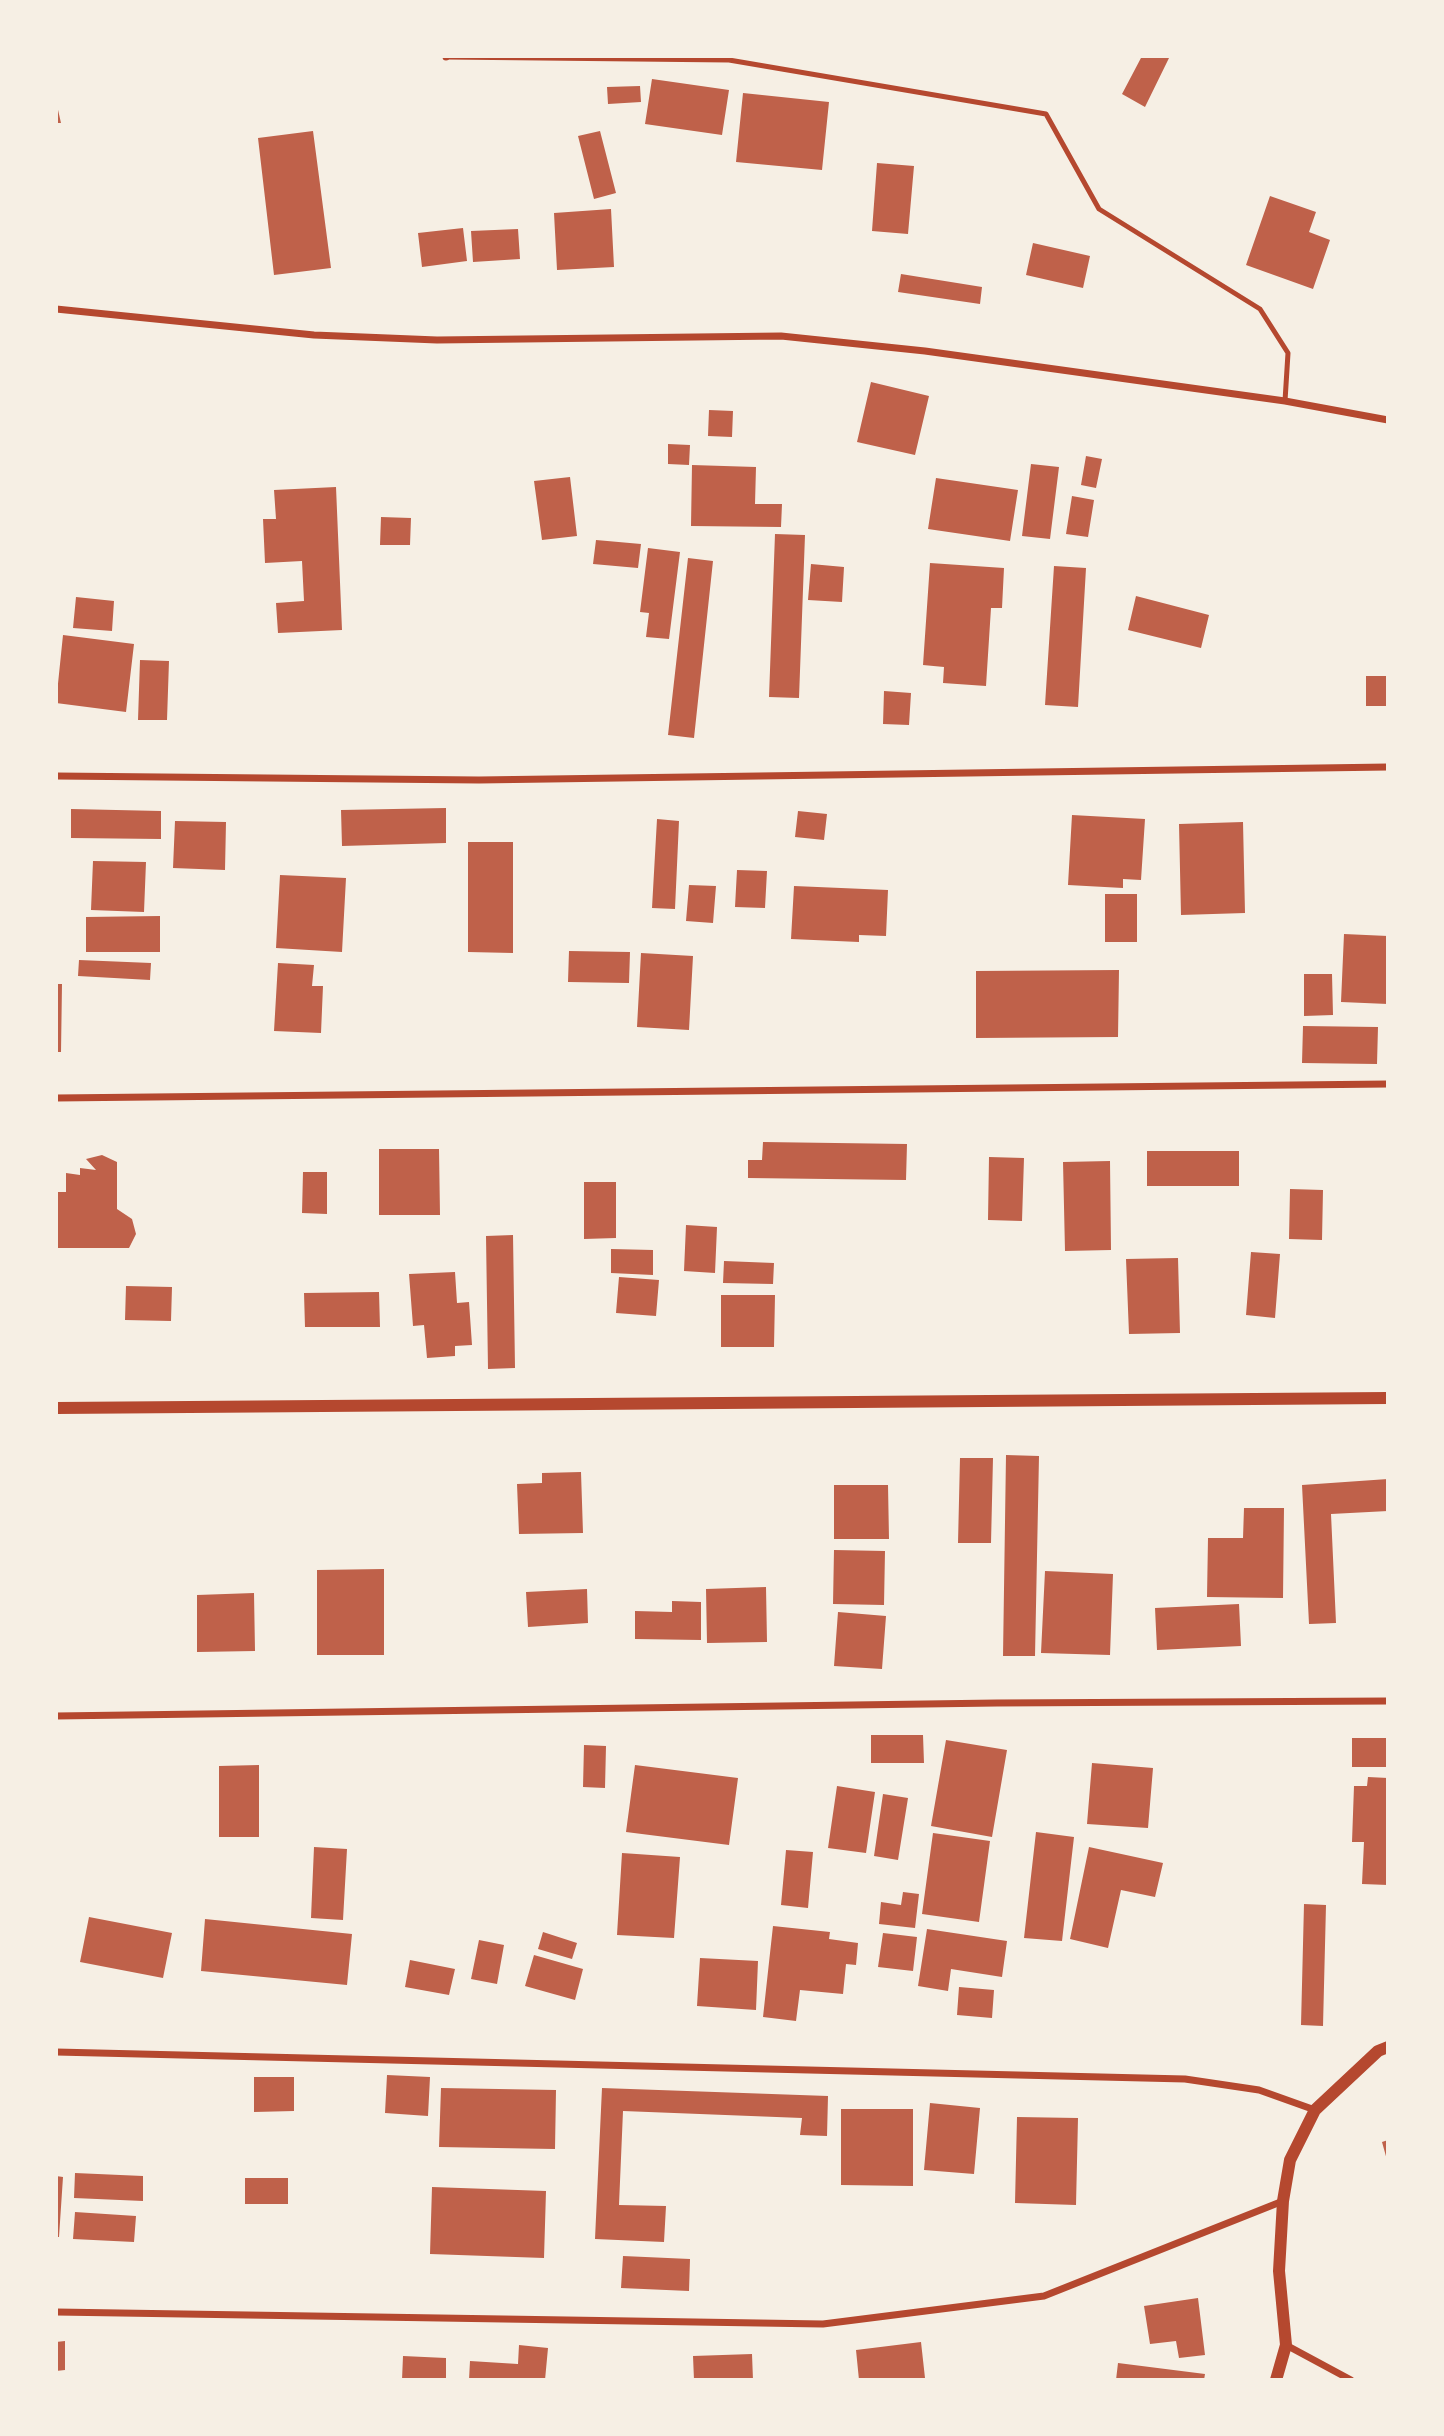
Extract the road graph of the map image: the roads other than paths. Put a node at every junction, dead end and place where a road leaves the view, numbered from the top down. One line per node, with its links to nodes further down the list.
1 (446, 57): 3 (lane)
2 (56, 309): 3 (street)
3 (1285, 401): 4 (street)
4 (1388, 419)
5 (1388, 767): 6 (street)
6 (56, 776)
7 (1388, 1084): 8 (street)
8 (56, 1098)
9 (1388, 1398): 10 (street)
10 (56, 1408)
11 (1388, 1701): 12 (street)
12 (56, 1716)
13 (1388, 2047): 15 (street)
14 (56, 2052): 15 (street)
15 (1315, 2110): 16 (street)
16 (1283, 2201): 17 (street); 18 (street)
17 (56, 2312)
18 (1286, 2345): 19 (street); 20 (street)
19 (1276, 2380)
20 (1351, 2380)

